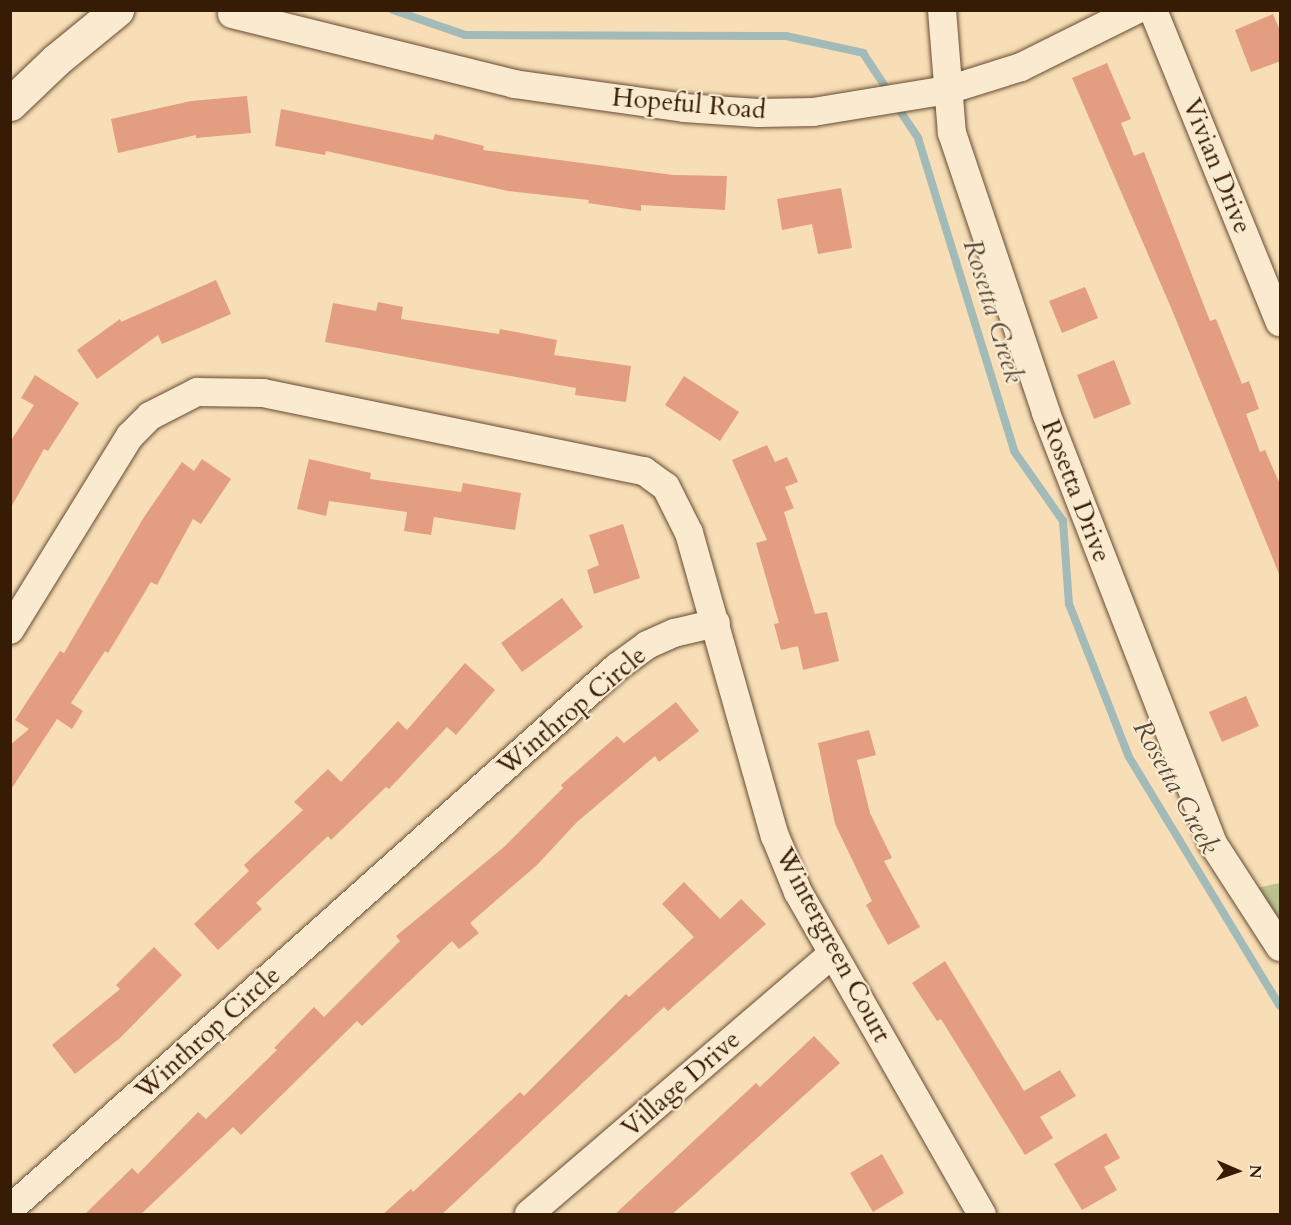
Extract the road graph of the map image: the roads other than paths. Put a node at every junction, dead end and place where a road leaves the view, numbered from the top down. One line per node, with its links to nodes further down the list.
1 (117, 10): 7 (main road)
2 (942, 10): 6 (street, Rosetta Drive)
3 (1136, 10): 6 (street, Hopeful Road)
4 (1153, 10): 8 (street, Vivian Drive)
5 (232, 14): 6 (street, Hopeful Road)
6 (948, 90): 11 (street, Rosetta Drive)
7 (10, 104)
8 (1281, 322)
9 (716, 624): 10 (street); 12 (street, Wintergreen Court); 13 (street, Winthrop Circle)
10 (10, 630)
11 (1278, 941)
12 (832, 954): 15 (street, Village Drive); 16 (street, Wintergreen Court)
13 (24, 1185): 14 (street, Winthrop Circle)
14 (10, 1209)
15 (529, 1215)
16 (982, 1215)

